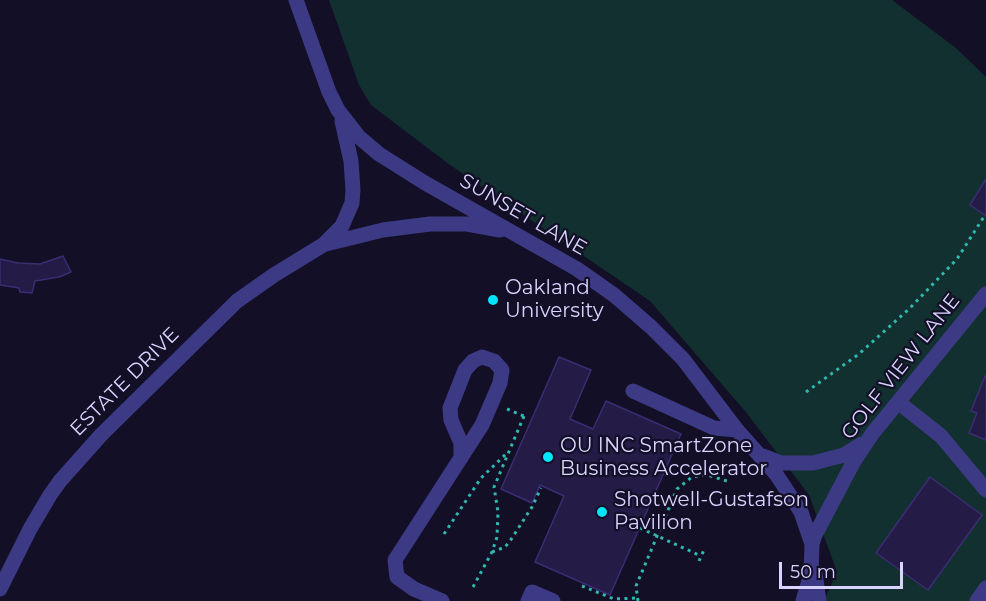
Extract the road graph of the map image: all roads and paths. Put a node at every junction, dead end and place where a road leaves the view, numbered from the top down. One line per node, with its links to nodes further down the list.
1 (296, 0): 2 (street, SUNSET LANE)
2 (338, 110): 6 (street, SUNSET LANE); 7 (street, ESTATE DRIVE)
3 (985, 215): 4 (path)
4 (980, 223): 5 (path); 10 (path)
5 (986, 228)
6 (525, 238): 7 (street, ESTATE DRIVE); 13 (street, SUNSET LANE)
7 (323, 245): 32 (street, ESTATE DRIVE)
8 (986, 294): 11 (street, GOLF VIEW LANE)
9 (633, 391): 13 (street)
10 (806, 392)
11 (898, 402): 14 (street, GOLF VIEW LANE); 20 (street)
12 (507, 409): 15 (path)
13 (737, 430): 16 (street, SUNSET LANE)
14 (872, 435): 16 (street, SUNSET LANE); 25 (street, GOLF VIEW LANE)
15 (509, 451): 22 (path); 26 (path)
16 (757, 453): 25 (street, SUNSET LANE)
17 (461, 458): 17 (street); 34 (street)
18 (728, 481): 23 (path)
19 (541, 488): 26 (path)
20 (986, 490)
21 (640, 528): 23 (path)
22 (444, 534)
23 (658, 537): 27 (path); 33 (path)
24 (704, 550): 27 (path)
25 (812, 551): 37 (street, GOLF VIEW LANE); 38 (street, SUNSET LANE)
26 (492, 552): 30 (path)
27 (701, 556): 28 (path)
28 (699, 561)
29 (582, 586): 33 (path)
30 (473, 587)
31 (986, 588): 39 (street)
32 (0, 589)
33 (637, 600)
34 (442, 601)
35 (528, 601): 36 (street)
36 (553, 601)
37 (803, 601)
38 (819, 601)
39 (977, 601)

